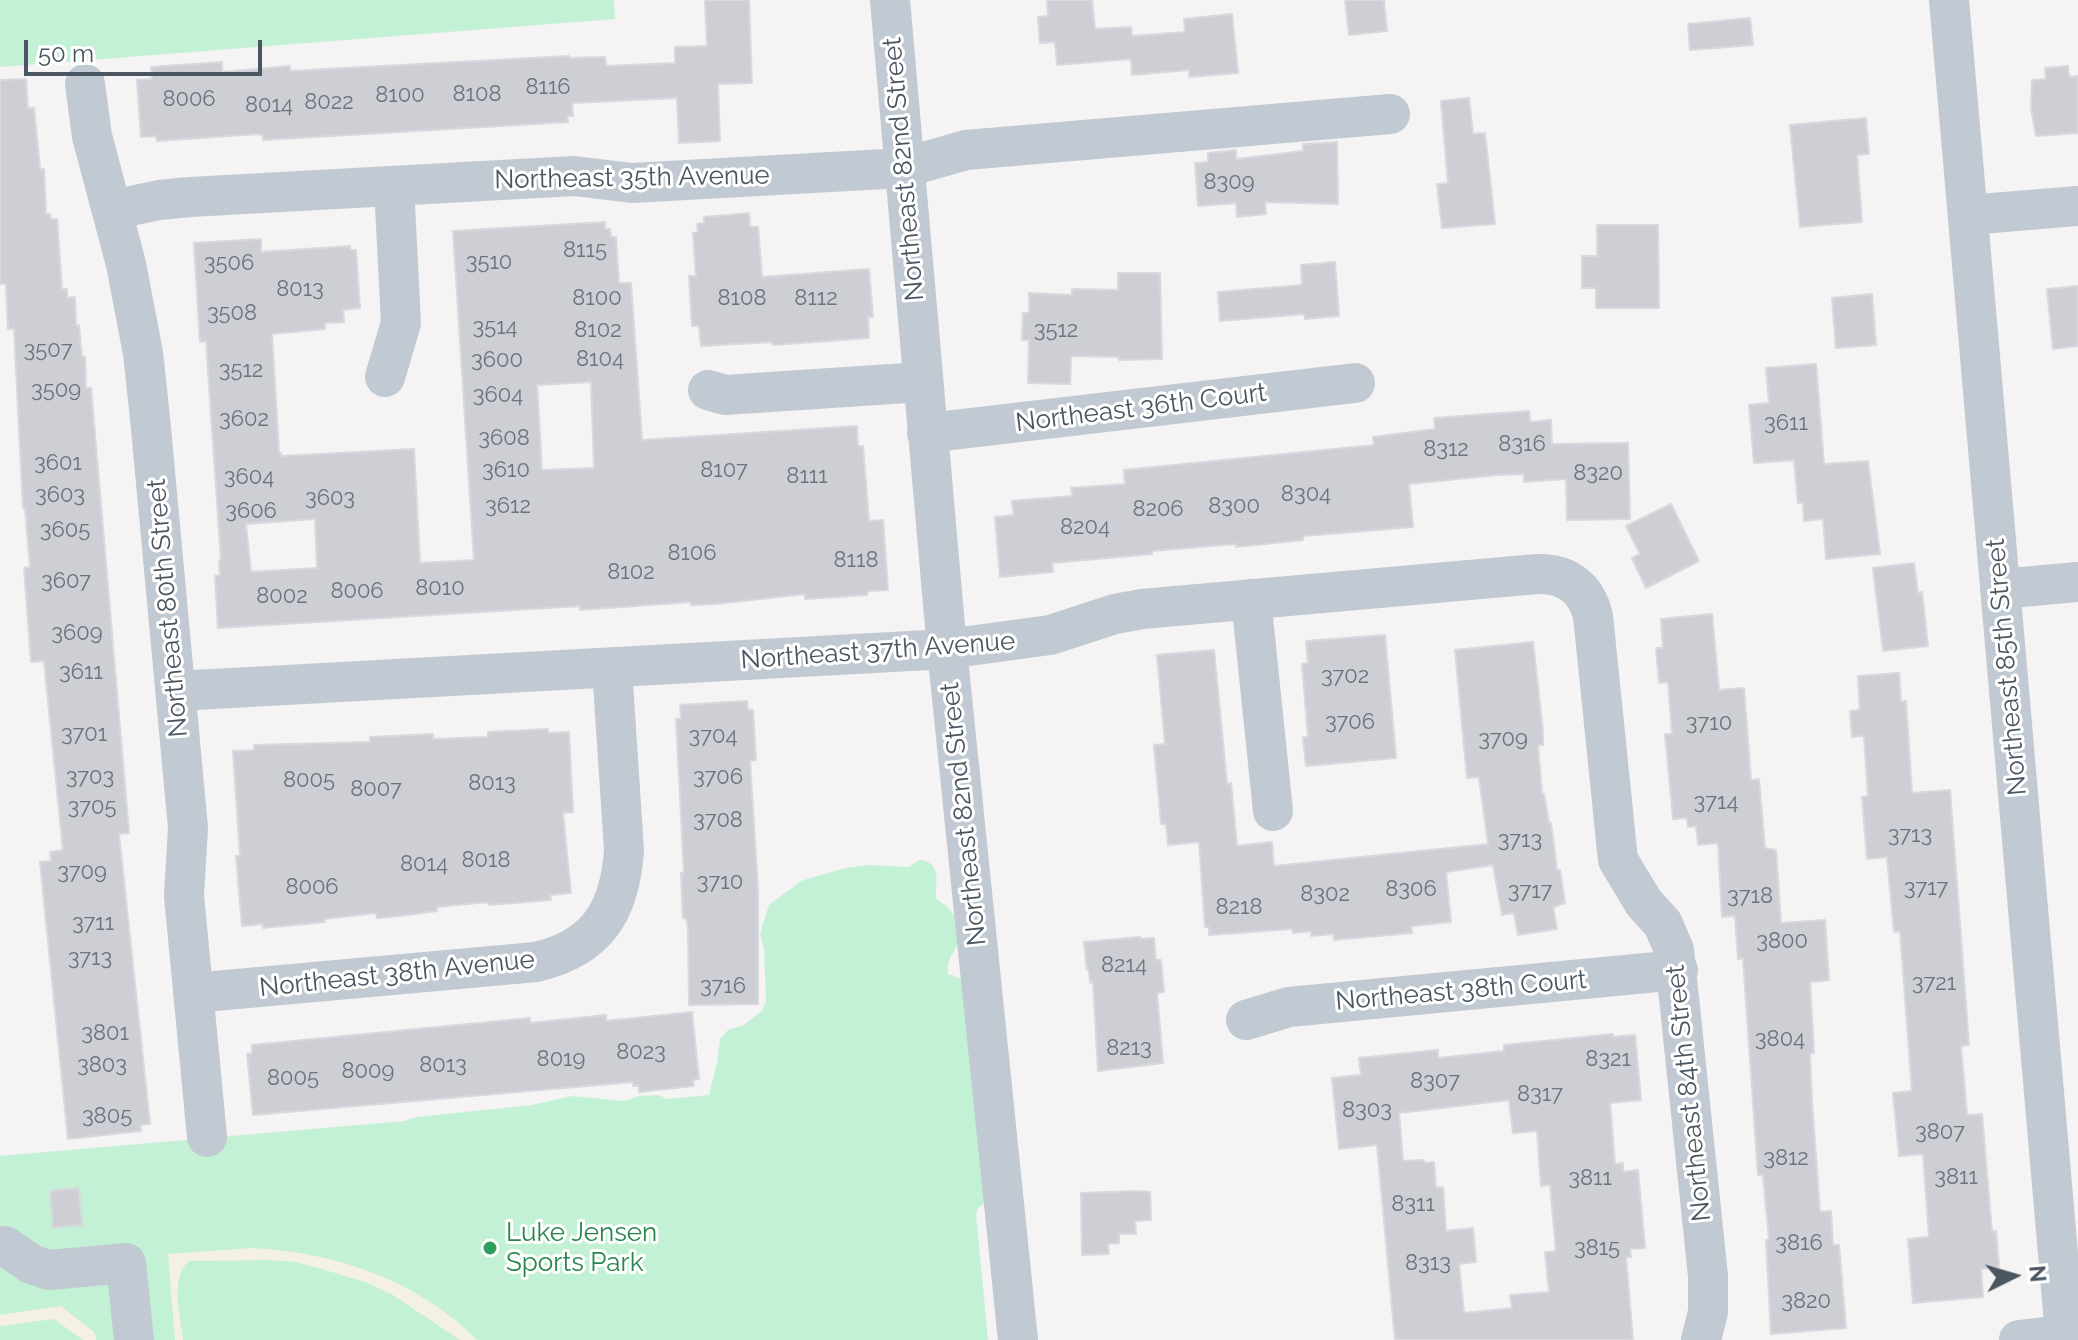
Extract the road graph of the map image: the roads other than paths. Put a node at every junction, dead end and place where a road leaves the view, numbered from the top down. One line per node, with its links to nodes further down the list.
1 (890, 0): 5 (street, Northeast 82nd Street)
2 (1949, 0): 9 (street, Northeast 85th Street)
3 (85, 84): 8 (street, Northeast 80th Street)
4 (1390, 114): 5 (street, Northeast 35th Avenue)
5 (903, 168): 6 (street, Northeast 35th Avenue); 11 (street, Northeast 82nd Street)
6 (394, 186): 8 (street, Northeast 35th Avenue); 10 (street)
7 (2078, 206): 9 (street)
8 (112, 210): 21 (street, Northeast 80th Street)
9 (1968, 215): 17 (street, Northeast 85th Street)
10 (385, 377)
11 (922, 382): 13 (street); 14 (street, Northeast 82nd Street)
12 (1355, 383): 14 (street, Northeast 36th Court)
13 (708, 390)
14 (927, 433): 19 (street, Northeast 82nd Street)
15 (1573, 582): 18 (street, Northeast 37th Avenue); 23 (street, Northeast 84th Street)
16 (2078, 582): 17 (street)
17 (2000, 589): 28 (street, Northeast 85th Street)
18 (1251, 599): 19 (street, Northeast 37th Avenue); 22 (street)
19 (947, 649): 20 (street, Northeast 37th Avenue); 30 (street, Northeast 82nd Street)
20 (612, 668): 21 (street, Northeast 37th Avenue); 24 (street, Northeast 38th Avenue)
21 (176, 691): 24 (street, Northeast 80th Street)
22 (1273, 811)
23 (1678, 970): 25 (street, Northeast 38th Court); 31 (street, Northeast 84th Street)
24 (193, 993): 26 (street, Northeast 80th Street)
25 (1246, 1020)
26 (207, 1137)
27 (5, 1246): 29 (street)
28 (2072, 1334): 32 (street)
29 (134, 1340)
30 (1018, 1340)
31 (1701, 1340)
32 (2019, 1340)

